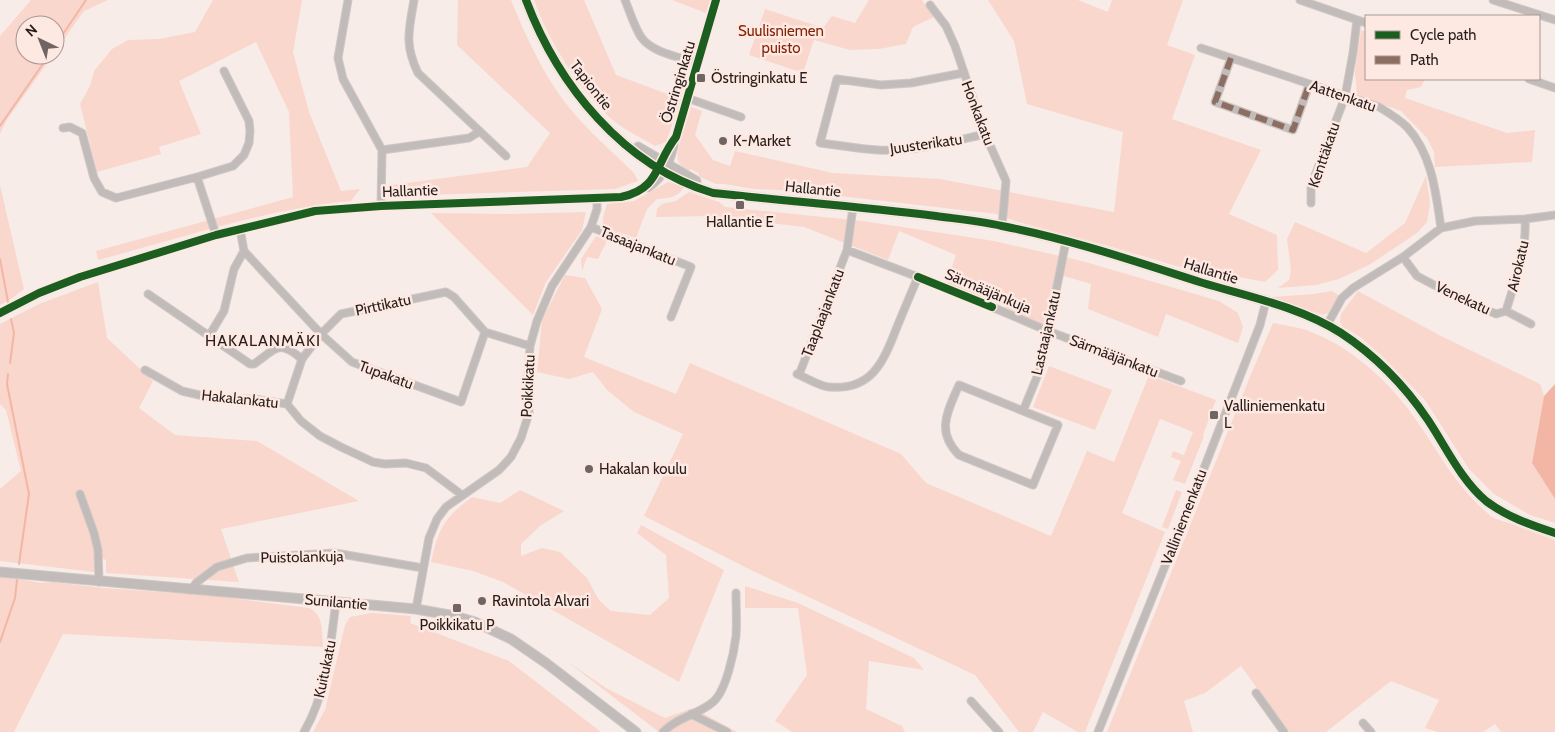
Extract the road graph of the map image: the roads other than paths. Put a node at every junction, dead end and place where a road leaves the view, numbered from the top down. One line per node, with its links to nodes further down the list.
1 (348, 0): 28 (street)
2 (414, 0): 26 (street)
3 (526, 0): 30 (street, Tapiontie)
4 (625, 0): 16 (street)
5 (716, 0): 16 (street, Östringinkatu)
6 (1300, 0): 11 (street)
7 (1497, 1): 9 (street)
8 (930, 5): 18 (street, Honkakatu)
9 (1540, 15)
10 (1540, 15): 12 (street)
11 (1357, 20): 13 (street); 22 (street, Kenttäkatu)
12 (1555, 20)
13 (1365, 23)
14 (1201, 48): 15 (street, Aattenkatu)
15 (1231, 58): 20 (street, Aattenkatu); 20 (street)
16 (698, 63): 23 (street, Östringinkatu)
17 (224, 71): 31 (street)
18 (963, 73): 27 (street, Honkakatu); 27 (street, Juusterikatu)
19 (1532, 80): 21 (street)
20 (1309, 85): 22 (street, Aattenkatu)
21 (1555, 88)
22 (1345, 97): 33 (street, Kenttäkatu); 40 (street, Aattenkatu)
23 (687, 98): 24 (street); 30 (street, Östringinkatu)
24 (741, 117)
25 (63, 128): 31 (street)
26 (479, 132): 28 (street); 29 (street)
27 (985, 134): 38 (street, Honkakatu)
28 (382, 150): 34 (street)
29 (506, 156)
30 (663, 167): 32 (street, Hallantie); 35 (street, Hallantie)
31 (197, 177): 42 (street)
32 (598, 198): 34 (street, Hallantie); 39 (street, Poikkikatu)
33 (1310, 203)
34 (382, 206): 41 (street, Hallantie)
35 (853, 207): 38 (street, Hallantie); 45 (street, Taaplaajankatu)
36 (1555, 215): 37 (street)
37 (1525, 219): 40 (street); 50 (street, Airokatu)
38 (1002, 226): 43 (street, Hallantie)
39 (591, 227): 52 (street, Tasaajankatu); 59 (street, Poikkikatu)
40 (1441, 228): 46 (street)
41 (240, 230): 42 (street, Hallantie); 44 (street)
42 (216, 236): 51 (street, Hallantie)
43 (1066, 240): 48 (street, Hallantie); 55 (street, Lastaajankatu)
44 (244, 250): 57 (street, Tupakatu); 58 (street)
45 (847, 250): 45 (street, Taaplaajankatu)
46 (1403, 257): 50 (street, Venekatu); 54 (street)
47 (148, 294): 58 (street)
48 (1266, 301): 54 (street, Hallantie); 84 (street, Valliniemenkatu)
49 (992, 307): 55 (street, Särmääjänkuja)
50 (1506, 311): 53 (street, Venekatu)
51 (0, 313)
52 (671, 316)
53 (1531, 324)
54 (1327, 325): 67 (street, Hallantie)
55 (1048, 331): 62 (street, Särmääjänkatu); 64 (street, Lastaajankatu)
56 (485, 332): 57 (street, Pirttikatu); 57 (street, Tupakatu); 59 (street)
57 (322, 334): 60 (street, Pirttikatu)
58 (209, 336): 60 (street)
59 (530, 346): 66 (street, Poikkikatu)
60 (302, 359): 63 (street, Pirttikatu)
61 (146, 370): 63 (street, Hakalankatu)
62 (1181, 381)
63 (287, 404): 66 (street, Hakalankatu)
64 (1024, 411): 64 (street)
65 (80, 494): 70 (street)
66 (462, 495): 68 (street, Poikkikatu)
67 (1555, 533)
68 (422, 568): 71 (street, Puistolankuja); 74 (street, Poikkikatu)
69 (0, 572): 70 (street, Sunilantie)
70 (99, 582): 71 (street, Sunilantie)
71 (191, 590): 73 (street, Sunilantie)
72 (736, 593): 77 (street)
73 (336, 602): 74 (street, Sunilantie); 79 (street, Kuitukatu)
74 (416, 609): 80 (street, Sunilantie)
75 (1256, 693): 85 (street)
76 (971, 700): 83 (street)
77 (691, 714): 81 (street); 82 (street)
78 (1363, 723): 86 (street)
79 (304, 732)
80 (636, 732)
81 (664, 732)
82 (727, 732)
83 (999, 732)
84 (1098, 732)
85 (1284, 732)
86 (1371, 732)

